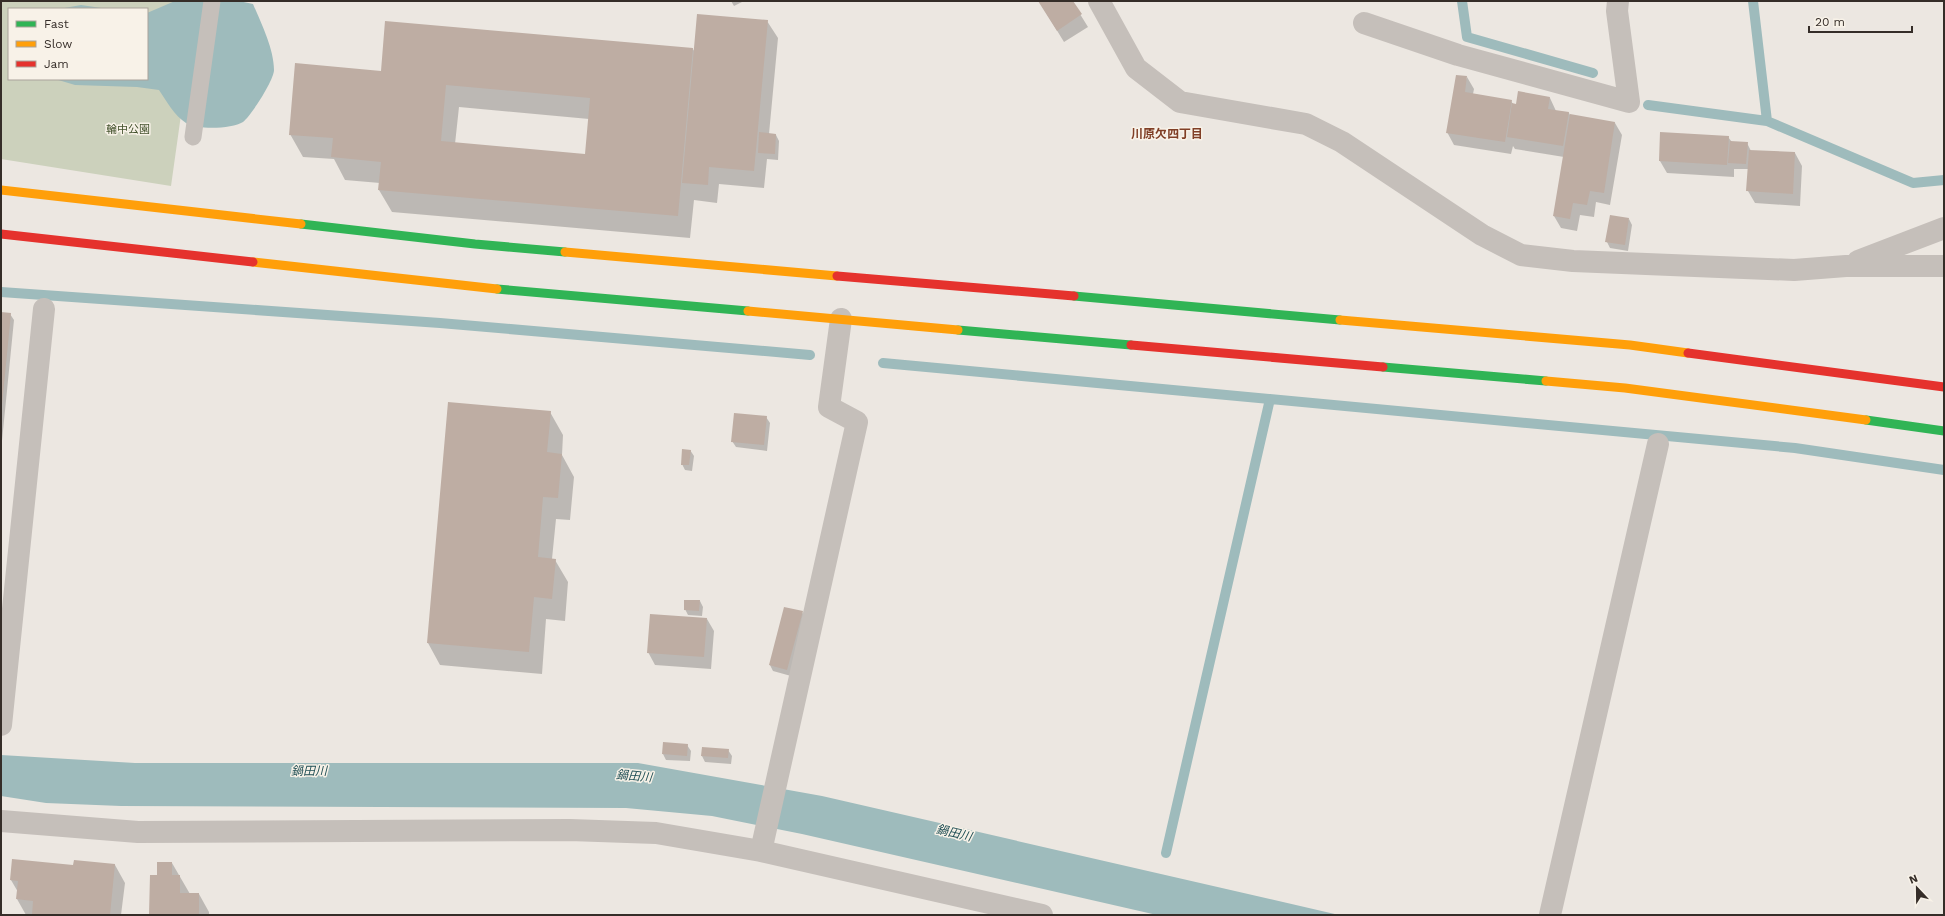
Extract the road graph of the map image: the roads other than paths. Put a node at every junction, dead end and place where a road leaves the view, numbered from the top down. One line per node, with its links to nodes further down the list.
1 (212, 1): 5 (lane)
2 (1099, 1): 9 (street)
3 (1618, 1): 4 (street)
4 (1364, 23)
5 (193, 137)
6 (1, 190): 13 (street)
7 (1944, 228): 9 (street)
8 (1, 234): 12 (street)
9 (1846, 266): 10 (street)
10 (1944, 266)
11 (44, 309): 16 (street)
12 (842, 319): 14 (street); 18 (street)
13 (1944, 387)
14 (1944, 430)
15 (1658, 444): 20 (street)
16 (1, 725)
17 (1, 821): 18 (street)
18 (763, 843): 19 (street)
19 (1042, 915)
20 (1550, 915)

